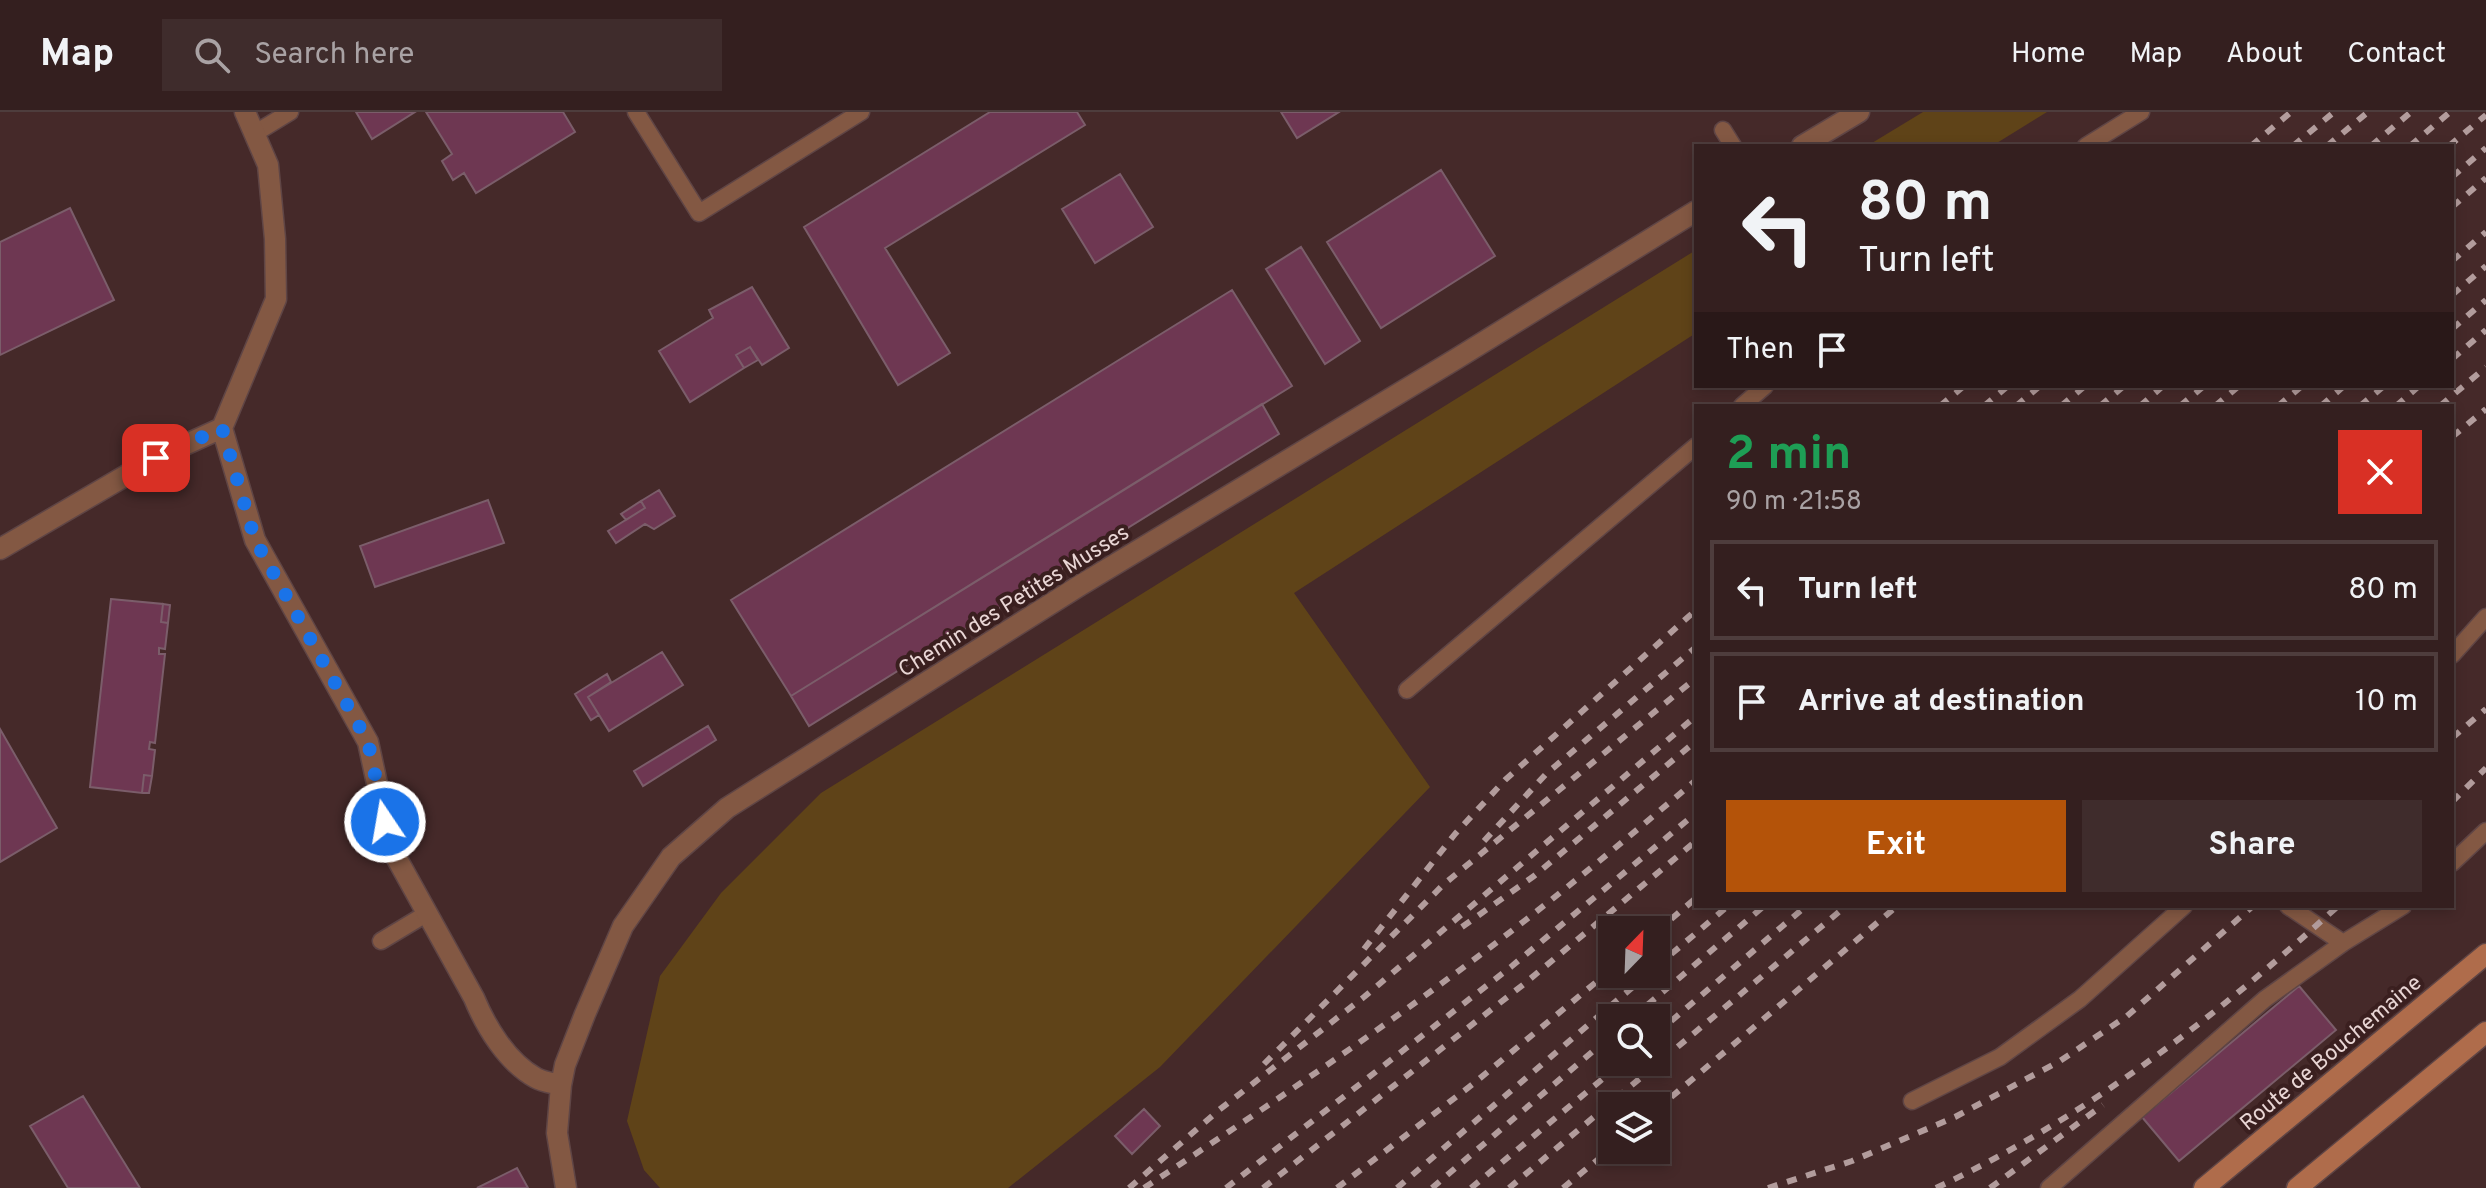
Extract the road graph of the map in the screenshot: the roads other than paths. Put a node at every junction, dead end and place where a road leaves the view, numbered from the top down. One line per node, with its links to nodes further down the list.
1 (245, 112): 8 (street)
2 (290, 112): 8 (lane)
3 (636, 112): 4 (lane)
4 (861, 112)
5 (1859, 112): 10 (street)
6 (2141, 112): 11 (lane)
7 (1723, 130): 9 (lane)
8 (254, 134): 15 (street)
9 (1732, 144)
10 (1805, 144)
11 (2089, 144)
12 (1694, 212): 31 (street, Chemin des Petites Musses)
13 (1763, 388): 14 (lane)
14 (1744, 404)
15 (222, 428): 17 (street); 26 (street)
16 (1694, 448): 20 (lane)
17 (0, 549)
18 (2486, 617): 19 (lane)
19 (2454, 653)
20 (1407, 690)
21 (2486, 831): 22 (lane)
22 (2454, 861)
23 (2182, 908): 32 (lane)
24 (2291, 908): 28 (lane)
25 (2400, 908): 28 (lane)
26 (426, 914): 27 (lane); 31 (street)
27 (381, 941)
28 (2343, 943): 34 (lane)
29 (2486, 954): 35 (street, Route de Bouchemaine)
30 (2486, 1032): 36 (street)
31 (561, 1085): 33 (street, Chemin des Petites Musses)
32 (1912, 1101)
33 (566, 1188)
34 (2049, 1188)
35 (2204, 1188)
36 (2297, 1188)

